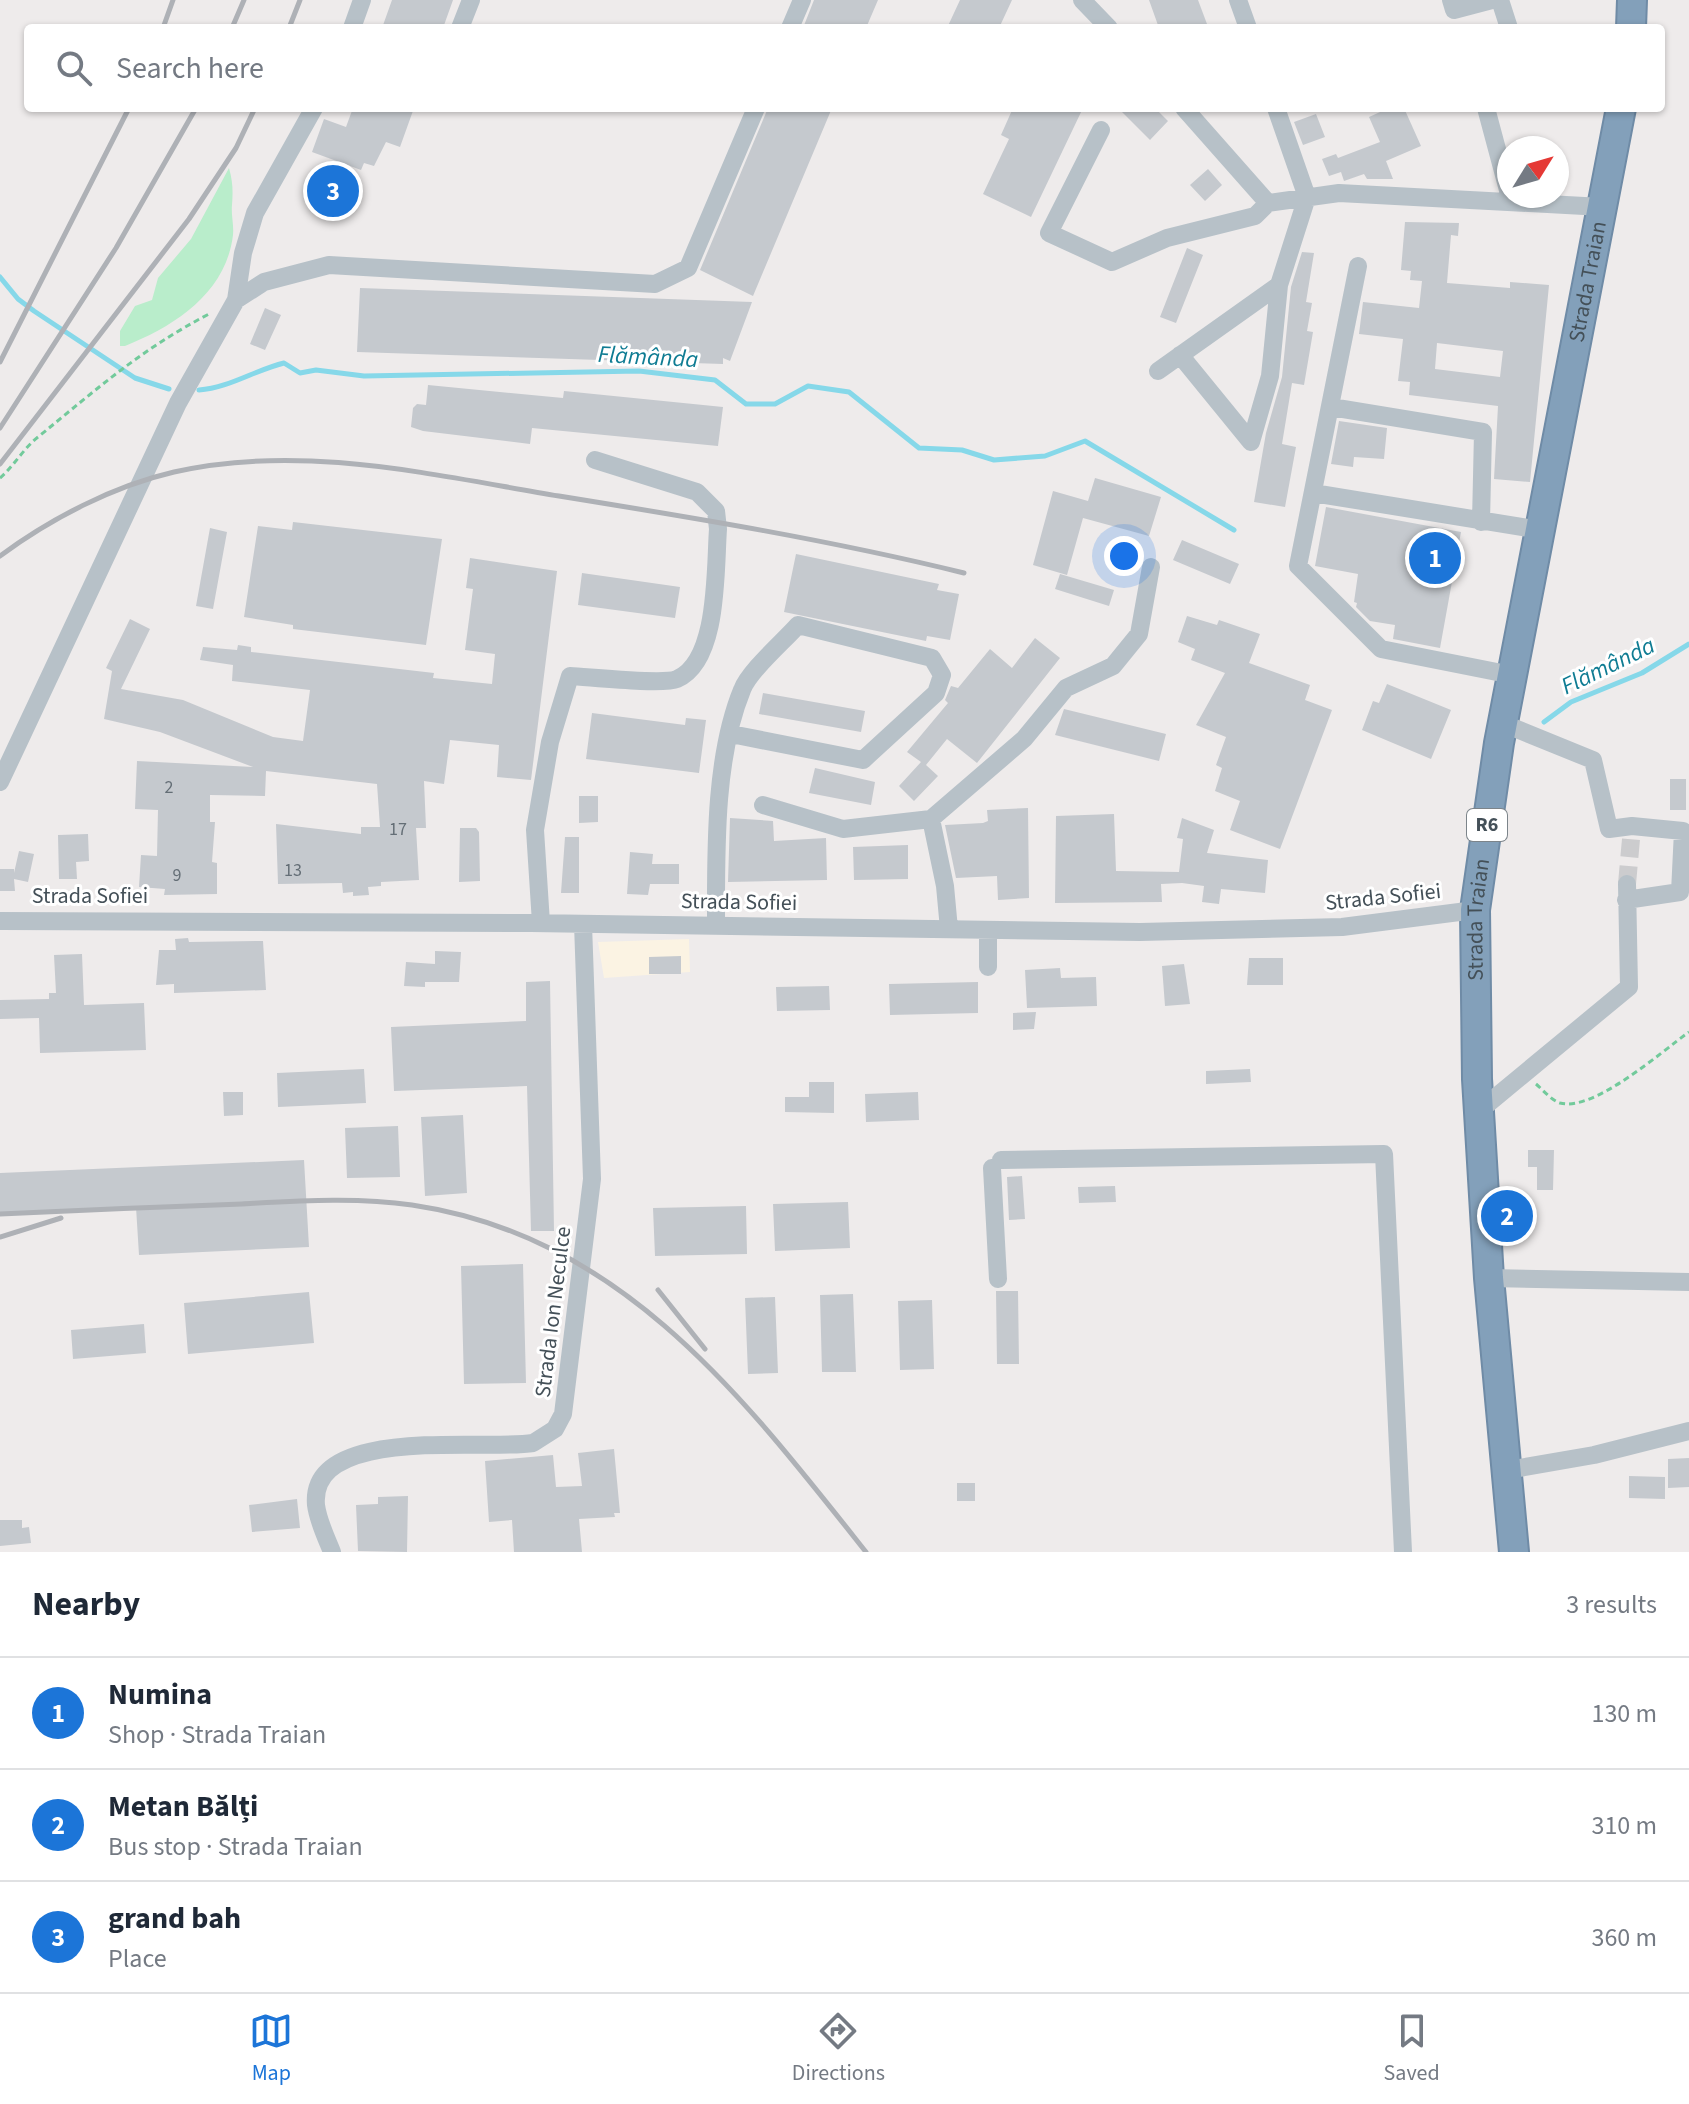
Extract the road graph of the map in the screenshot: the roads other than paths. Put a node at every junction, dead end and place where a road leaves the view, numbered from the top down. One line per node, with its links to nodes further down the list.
1 (362, 0): 10 (street)
2 (471, 0): 11 (street)
3 (802, 0): 12 (street)
4 (1082, 0): 13 (street)
5 (1238, 0): 14 (street)
6 (1451, 0): 7 (street)
7 (1492, 0)
8 (1500, 0): 15 (street)
9 (1632, 0): 16 (highway)
10 (353, 24)
11 (462, 24)
12 (792, 24)
13 (1105, 24)
14 (1247, 24)
15 (1508, 24)
16 (1631, 24)
17 (312, 112): 32 (street)
18 (754, 112): 32 (street)
19 (1188, 112): 27 (street)
20 (1277, 112): 25 (street)
21 (1487, 112): 24 (street)
22 (1620, 112): 29 (highway, Strada Trаian / R6)
23 (1101, 130): 27 (street)
24 (1497, 149)
25 (1307, 197): 26 (street); 27 (street); 31 (street)
26 (1497, 197)
27 (1268, 203)
28 (1569, 203): 29 (street)
29 (1603, 207): 39 (highway, Strada Trаian / R6)
30 (1358, 266): 35 (street)
31 (1279, 285): 33 (street); 33 (street)
32 (236, 300): 44 (street)
33 (1180, 355): 34 (street)
34 (1158, 371)
35 (1331, 407): 37 (street); 38 (street)
36 (595, 460): 49 (street)
37 (1313, 493): 38 (street); 41 (street)
38 (1481, 522): 39 (street)
39 (1540, 530): 41 (highway, Strada Trаian / R6)
40 (1151, 567): 46 (street)
41 (1512, 675): 42 (highway, Strada Trаian / R6)
42 (1502, 723): 47 (highway, Strada Trаian / R6); 55 (street)
43 (731, 734): 43 (street); 51 (street)
44 (0, 782)
45 (763, 805): 46 (street)
46 (931, 819): 52 (street)
47 (1475, 910): 53 (street, Strada Sofiei); 55 (highway, Strada Trаian / R6)
48 (0, 921): 49 (street, Strada Sofiei)
49 (541, 923): 50 (street, Strada Sofiei)
50 (583, 924): 51 (street, Strada Sofiei); 61 (street, Strada Ion Neculce)
51 (716, 926): 52 (street, Strada Sofiei)
52 (949, 929): 53 (street, Strada Sofiei)
53 (988, 930): 54 (street)
54 (988, 967)
55 (1479, 1111): 56 (highway, Strada Trаian / R6)
56 (1489, 1278): 58 (street); 60 (highway, Strada Trаian / R6)
57 (998, 1279): 62 (street)
58 (1689, 1282)
59 (1689, 1431): 60 (street)
60 (1508, 1470): 63 (highway, Strada Trаian / R6)
61 (332, 1552)
62 (1403, 1552)
63 (1514, 1552)

